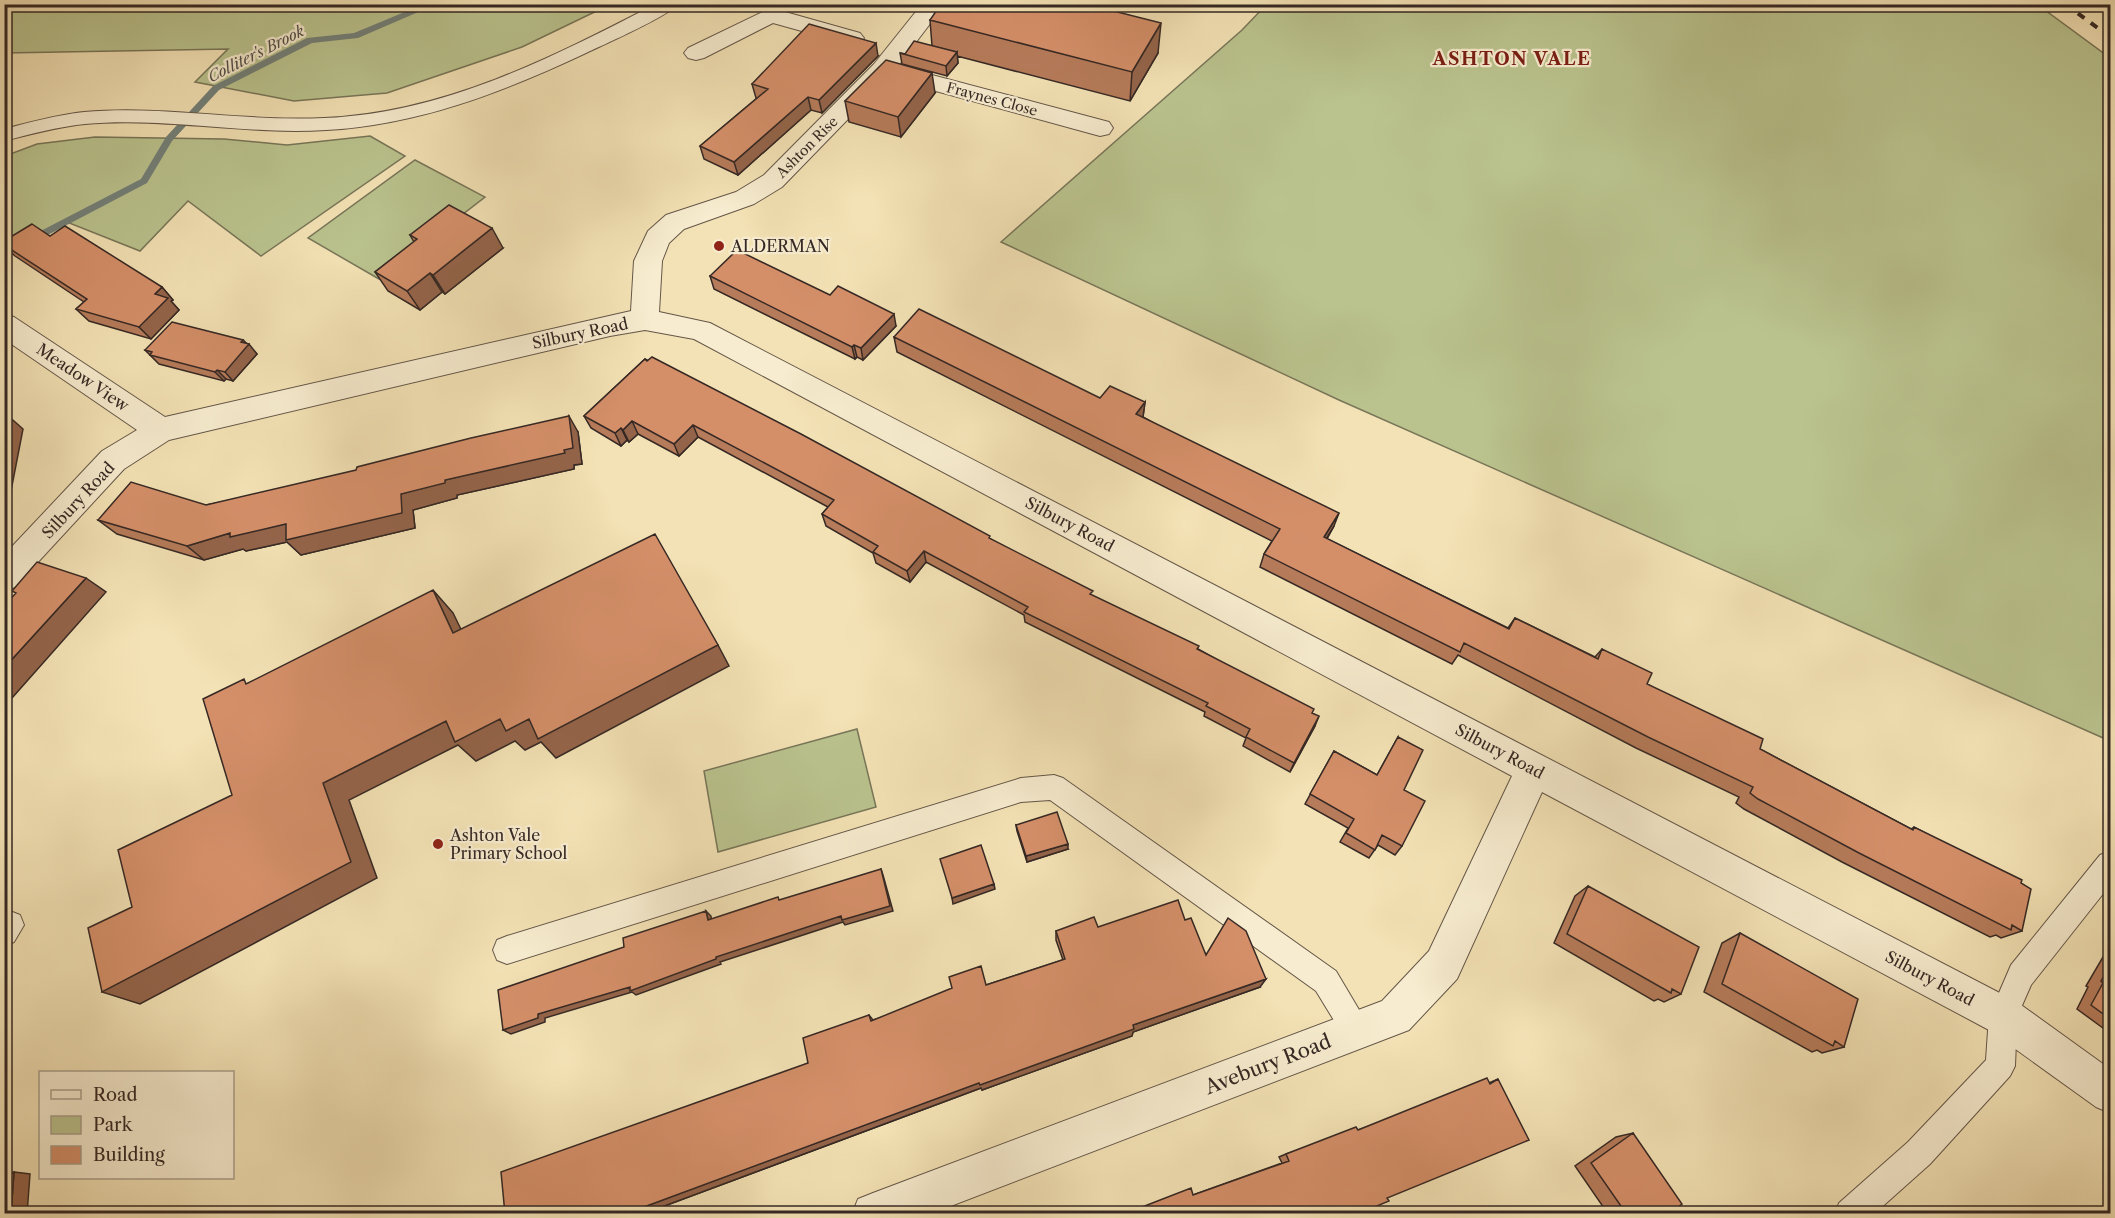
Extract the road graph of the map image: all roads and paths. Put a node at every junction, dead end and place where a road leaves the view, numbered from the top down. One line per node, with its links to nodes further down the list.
1 (670, 4): 6 (lane)
2 (934, 4): 4 (street, Ashton Rise)
3 (696, 53): 4 (street, Fraynes Close)
4 (890, 60): 5 (street, Fraynes Close); 7 (street, Ashton Rise)
5 (1100, 128)
6 (4, 135)
7 (645, 320): 9 (street, Silbury Road); 11 (street, Silbury Road)
8 (4, 324): 9 (street, Meadow View)
9 (161, 430): 10 (street, Silbury Road)
10 (4, 577)
11 (1534, 769): 14 (street, Silbury Road); 15 (street, Avebury Road)
12 (2110, 864): 14 (lane)
13 (507, 950): 15 (lane)
14 (2003, 1016): 16 (street, Silbury Road); 18 (lane)
15 (1356, 1030): 17 (street, Avebury Road)
16 (2110, 1094)
17 (873, 1214)
18 (1850, 1214)

